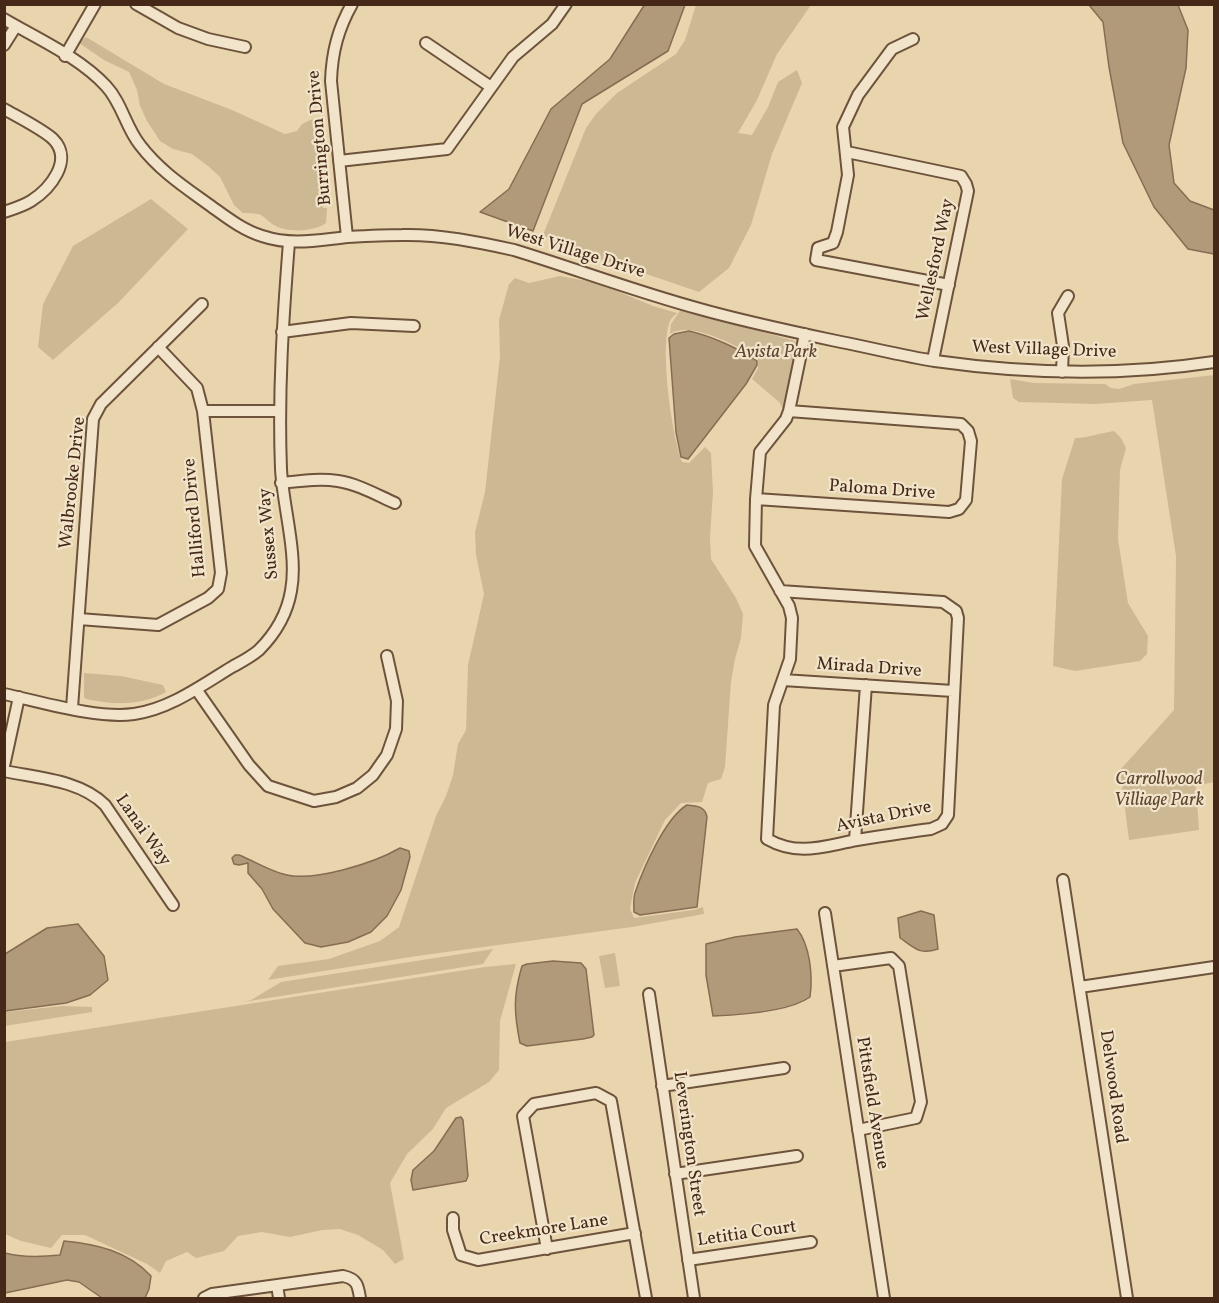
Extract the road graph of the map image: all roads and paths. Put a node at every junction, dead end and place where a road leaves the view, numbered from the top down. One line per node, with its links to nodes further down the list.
1 (95, 4): 11 (street)
2 (136, 4): 10 (street)
3 (352, 4): 15 (street, Burrington Drive)
4 (566, 4): 12 (street)
5 (4, 19): 6 (street, West Village Drive)
6 (16, 26): 9 (street); 11 (street, West Village Drive)
7 (913, 39): 14 (street)
8 (426, 43): 12 (street)
9 (4, 45)
10 (245, 47)
11 (65, 56): 18 (street, West Village Drive)
12 (491, 87): 15 (street)
13 (4, 109): 16 (street)
14 (847, 152): 19 (street, Wellesford Way); 19 (street)
15 (339, 161): 17 (street, Burrington Drive)
16 (4, 212)
17 (347, 237): 18 (street, West Village Drive); 24 (street, West Village Drive)
18 (289, 242): 23 (street, Sussex Way)
19 (949, 285): 26 (street, Wellesford Way)
20 (1068, 296): 28 (street)
21 (202, 304): 25 (street, Walbrooke Drive)
22 (414, 326): 23 (street)
23 (282, 332): 30 (street, Sussex Way)
24 (805, 334): 26 (street, West Village Drive); 31 (street, Avista Drive)
25 (158, 347): 29 (street, Halliford Drive); 36 (street, Walbrooke Drive)
26 (933, 360): 28 (street, West Village Drive)
27 (1215, 362): 28 (street, West Village Drive)
28 (1062, 372)
29 (203, 411): 30 (street); 36 (street, Halliford Drive)
30 (278, 411): 32 (street, Sussex Way)
31 (789, 411): 33 (street, Avista Drive); 33 (street, Paloma Drive)
32 (282, 483): 34 (street); 40 (street, Sussex Way)
33 (756, 499): 35 (street, Avista Drive)
34 (395, 503)
35 (780, 591): 38 (street, Avista Drive); 41 (street, Avista Drive)
36 (79, 619): 44 (street, Walbrooke Drive)
37 (387, 656): 40 (street)
38 (783, 680): 39 (street, Mirada Drive); 47 (street, Avista Drive)
39 (866, 685): 41 (street, Mirada Drive); 47 (street)
40 (196, 689): 44 (street, Sussex Way)
41 (953, 691): 47 (street, Avista Drive)
42 (4, 694): 43 (street, Sussex Way)
43 (19, 697): 44 (street, Sussex Way); 45 (street)
44 (72, 708)
45 (4, 766)
46 (4, 771): 49 (street, Lanai Way)
47 (855, 840)
48 (1064, 880): 53 (street, Delwood Road)
49 (173, 905)
50 (825, 913): 51 (street, Pittsfield Avenue)
51 (833, 966): 57 (street, Pittsfield Avenue); 57 (street)
52 (1215, 967): 53 (street)
53 (1080, 987): 72 (street, Delwood Road)
54 (649, 994): 56 (street, Leverington Street)
55 (784, 1068): 56 (street)
56 (662, 1086): 59 (street, Leverington Street)
57 (858, 1130): 71 (street, Pittsfield Avenue)
58 (797, 1156): 59 (street)
59 (675, 1174): 64 (street, Leverington Street)
60 (453, 1218): 63 (street, Creekmore Lane)
61 (635, 1233): 63 (street, Creekmore Lane); 63 (street); 69 (street)
62 (811, 1242): 64 (street, Letitia Court)
63 (547, 1248)
64 (688, 1260): 70 (street, Leverington Street)
65 (277, 1285): 66 (street); 67 (street); 68 (street)
66 (204, 1299)
67 (279, 1299)
68 (360, 1299)
69 (646, 1299)
70 (694, 1299)
71 (885, 1299)
72 (1127, 1299)

